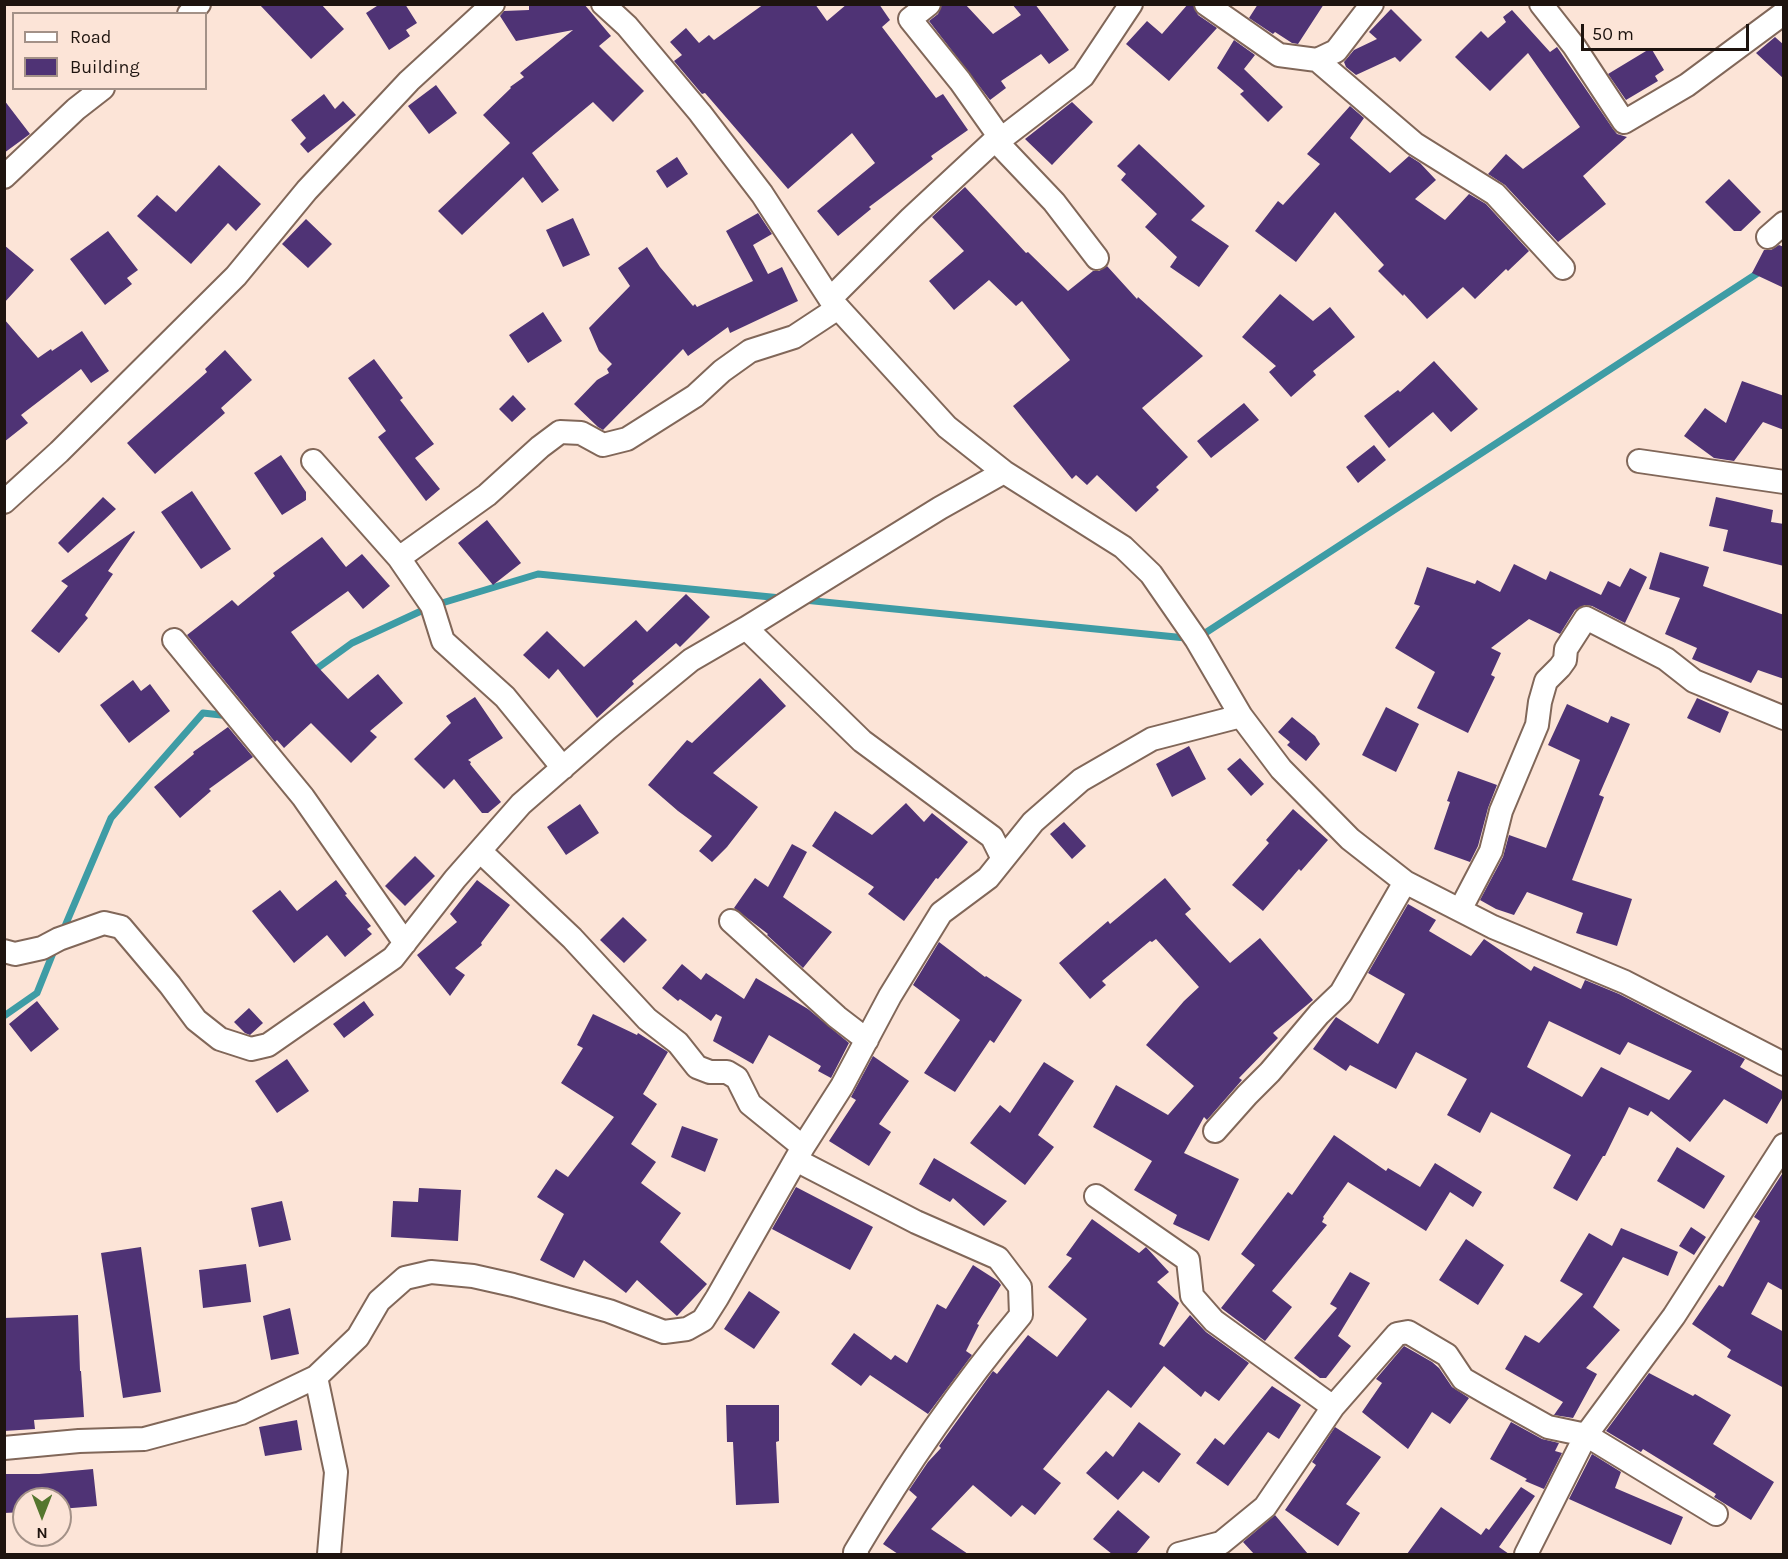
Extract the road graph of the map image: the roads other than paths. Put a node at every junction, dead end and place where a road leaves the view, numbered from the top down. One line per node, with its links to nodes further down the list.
1 (494, 4): 20 (street)
2 (928, 4): 11 (street)
3 (1131, 4): 11 (street)
4 (1206, 4): 9 (street)
5 (1372, 4): 9 (street)
6 (1541, 4): 8 (street)
7 (610, 7): 15 (street)
8 (1784, 13)
9 (1317, 60): 14 (street)
10 (100, 90): 12 (street)
11 (998, 140): 13 (street); 15 (street)
12 (4, 177)
13 (1097, 258)
14 (1563, 268)
15 (834, 304): 18 (street); 21 (street)
16 (313, 461): 21 (street)
17 (1639, 461): 19 (street)
18 (1004, 472): 22 (street); 24 (street)
19 (1784, 482)
20 (4, 502)
21 (399, 558): 26 (street)
22 (746, 628): 26 (street); 28 (street)
23 (174, 640): 32 (street)
24 (1241, 716): 28 (street); 29 (street)
25 (1784, 718): 30 (street)
26 (563, 768): 27 (street)
27 (480, 851): 32 (street); 38 (street)
28 (1004, 859): 34 (street)
29 (1405, 882): 30 (street); 36 (street)
30 (1460, 910): 35 (street)
31 (731, 921): 34 (street)
32 (405, 943): 33 (street)
33 (4, 951)
34 (867, 1040): 38 (street)
35 (1784, 1064)
36 (1215, 1131)
37 (1784, 1145): 42 (street)
38 (800, 1154): 40 (street); 46 (street)
39 (1096, 1196): 41 (street)
40 (316, 1377): 43 (street); 45 (street)
41 (1333, 1407): 42 (street); 47 (street)
42 (1586, 1435): 44 (street); 48 (street)
43 (4, 1448)
44 (1716, 1514)
45 (329, 1554)
46 (857, 1554)
47 (1179, 1554)
48 (1526, 1554)

